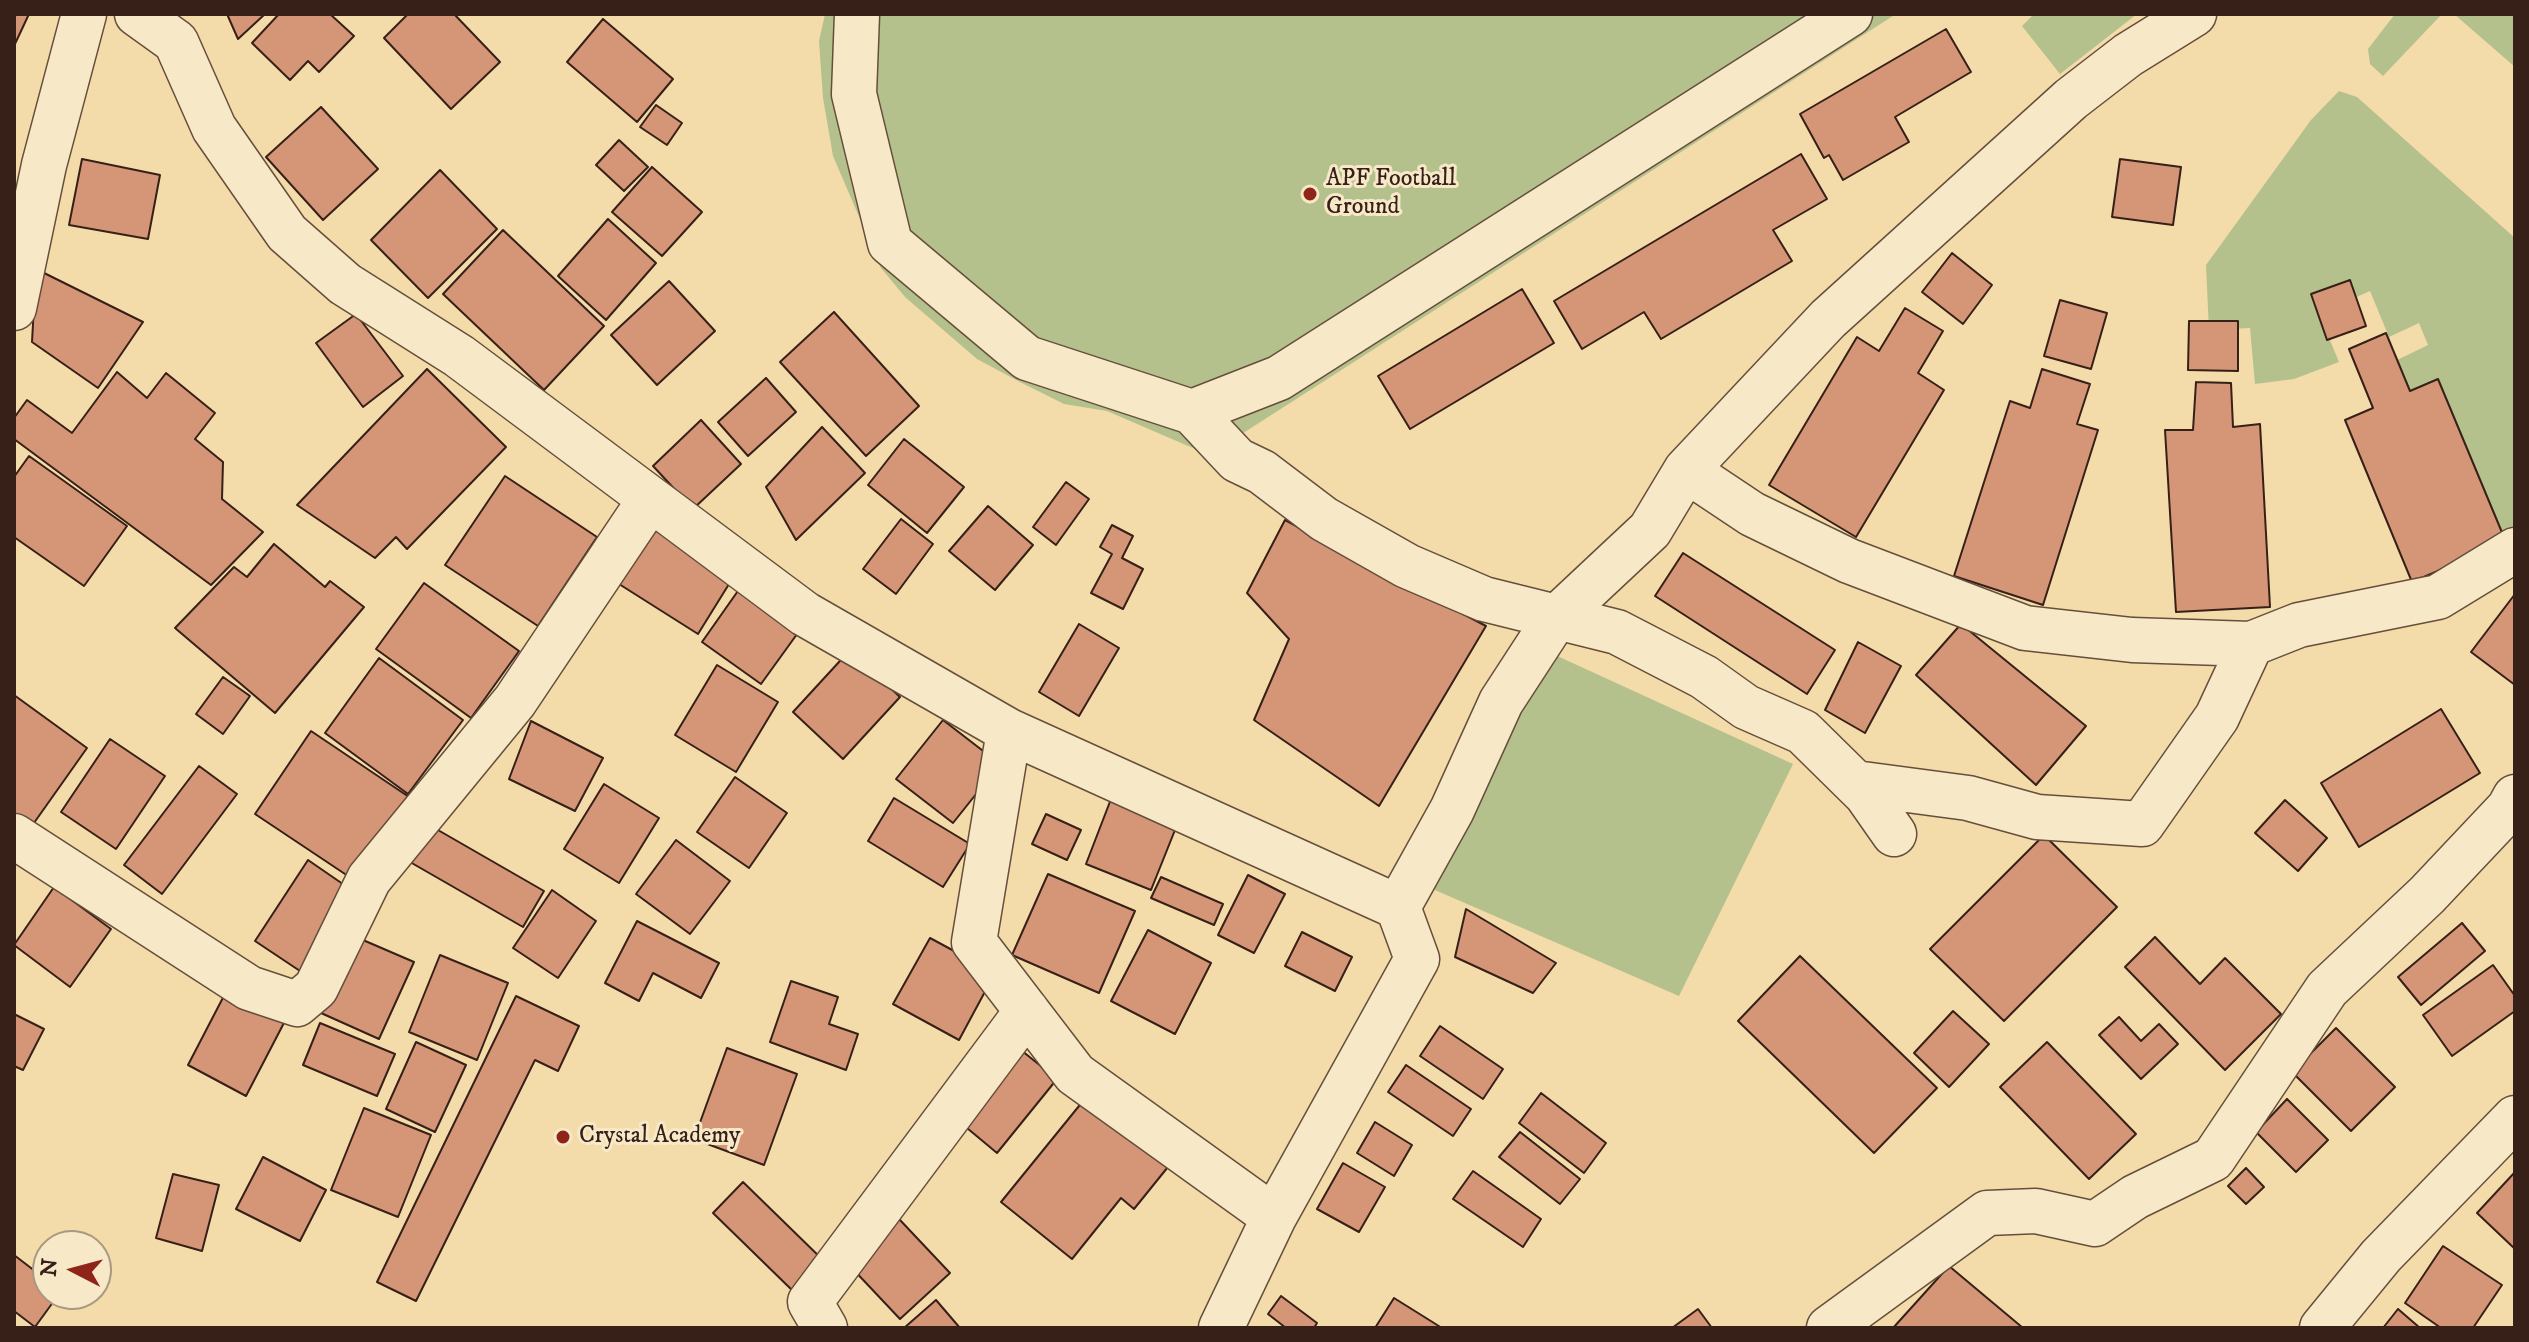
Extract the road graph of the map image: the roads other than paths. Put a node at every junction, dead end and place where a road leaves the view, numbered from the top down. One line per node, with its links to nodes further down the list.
1 (84, 14): 7 (street)
2 (137, 14): 6 (street)
3 (857, 14): 9 (street)
4 (1850, 14): 9 (street)
5 (2194, 14): 10 (street)
6 (184, 28): 11 (street)
7 (29, 169): 8 (street)
8 (14, 308)
9 (1192, 412): 13 (street)
10 (1686, 470): 13 (street); 14 (street)
11 (649, 501): 15 (street); 19 (street)
12 (2515, 550): 14 (street)
13 (1555, 619): 16 (street); 20 (street)
14 (2251, 644): 16 (street)
15 (1009, 731): 20 (street); 21 (street)
16 (1855, 783): 18 (street)
17 (2515, 797): 26 (street)
18 (1894, 834)
19 (14, 836)
20 (1398, 907): 23 (street)
21 (1027, 1011): 23 (street); 24 (street)
22 (2515, 1118): 27 (street)
23 (1274, 1217): 25 (street)
24 (825, 1328)
25 (1221, 1328)
26 (1829, 1328)
27 (2322, 1328)

